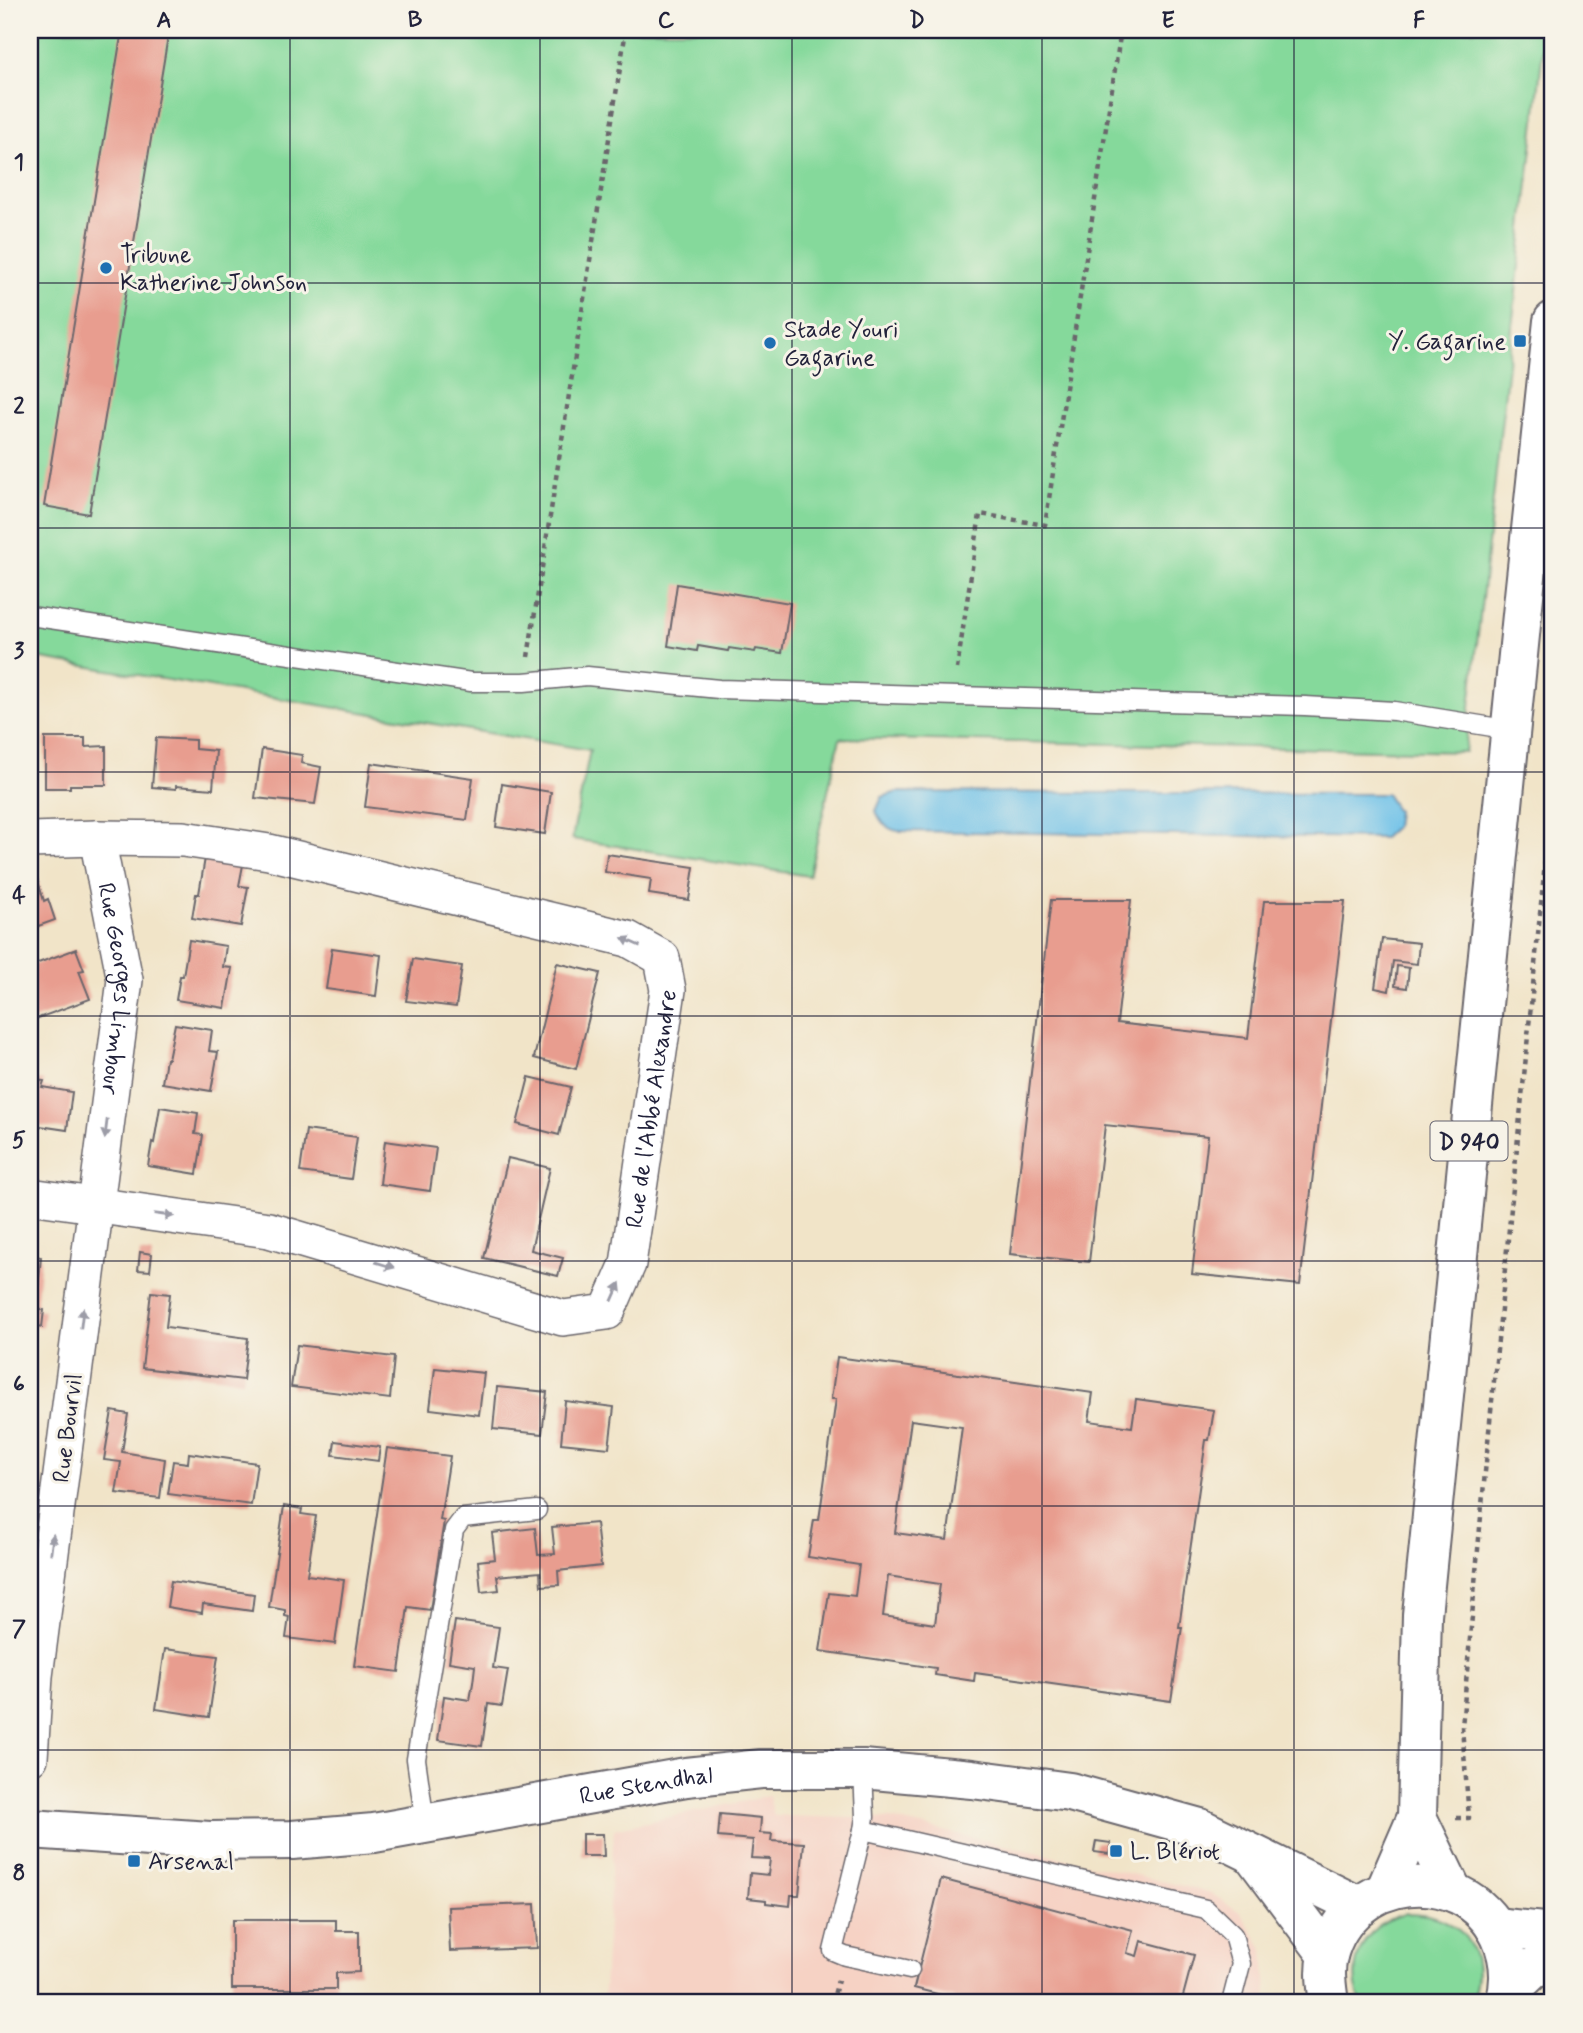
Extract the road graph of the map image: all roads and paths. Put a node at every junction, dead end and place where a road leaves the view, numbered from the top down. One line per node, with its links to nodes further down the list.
1 (626, 30): 6 (path)
2 (1121, 30): 7 (path)
3 (1553, 321): 4 (main road, D 940)
4 (1546, 467): 8 (main road, D 940)
5 (30, 615): 6 (lane)
6 (524, 682): 7 (lane)
7 (954, 696): 8 (lane)
8 (1511, 730): 17 (main road, D 940)
9 (1553, 782): 17 (path)
10 (97, 838): 11 (street); 13 (street, Rue Georges Limbour, one-way to 13); 13 (street, Rue de l'Abbé Alexandre, one-way to 10)
11 (30, 840)
12 (30, 1196): 13 (street)
13 (96, 1206): 15 (street, Rue Bourvil, one-way to 13)
14 (537, 1510): 18 (lane)
15 (30, 1758)
16 (863, 1769): 18 (main road, Rue Stendhal); 20 (lane); 21 (main road, Rue Stendhal)
17 (1417, 1817): 22 (main road, D 940); 23 (main road, D 940)
18 (425, 1823): 19 (main road, Rue Stendhal)
19 (30, 1829)
20 (863, 1830): 28 (lane); 30 (lane)
21 (1253, 1855): 23 (main road, Rue Stendhal); 27 (main road, Rue Stendhal)
22 (1453, 1892): 23 (main road); 24 (main road)
23 (1372, 1898): 27 (main road)
24 (1495, 1927): 25 (main road); 29 (main road)
25 (1553, 1933)
26 (1553, 1950): 29 (main road)
27 (1328, 1955): 31 (main road)
28 (910, 1970)
29 (1507, 1997)
30 (1231, 2003)
31 (1329, 2003)

